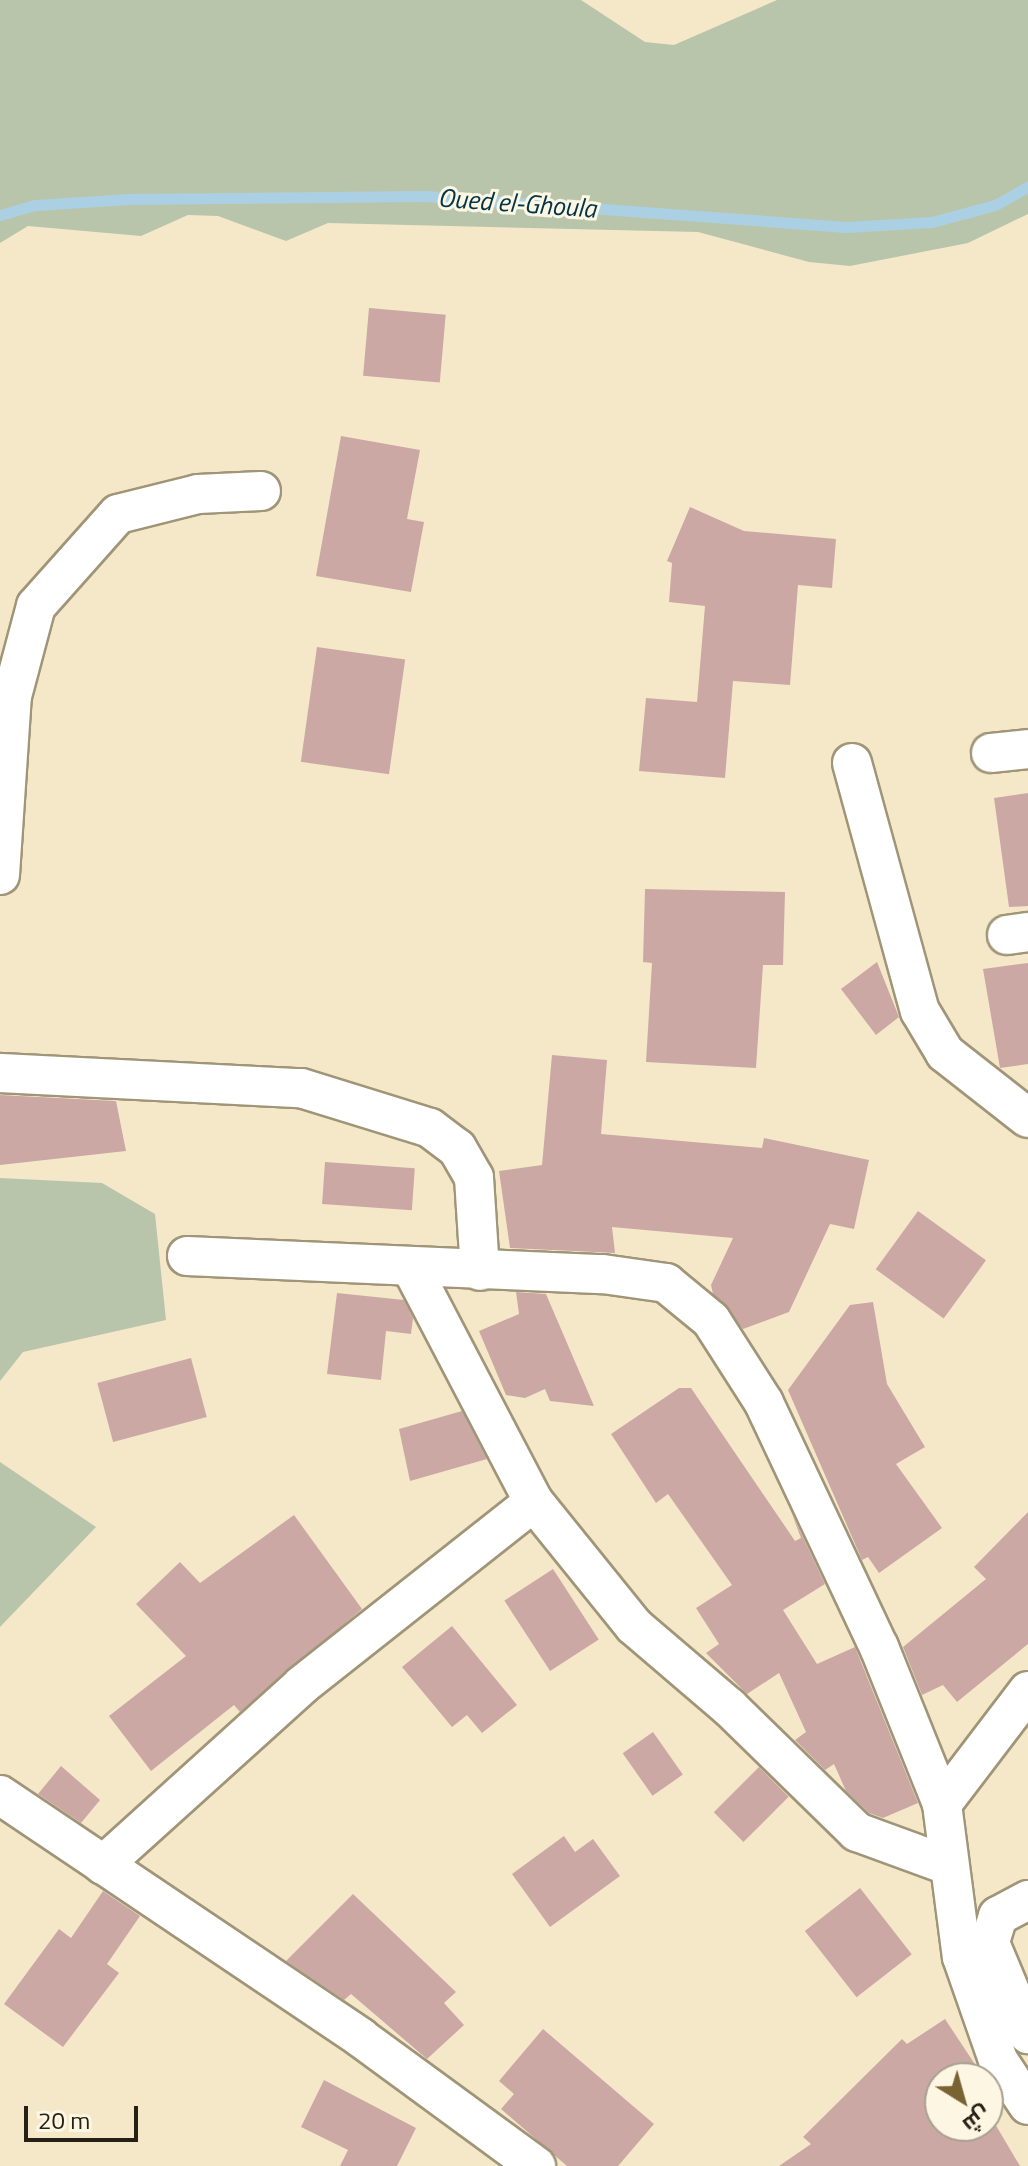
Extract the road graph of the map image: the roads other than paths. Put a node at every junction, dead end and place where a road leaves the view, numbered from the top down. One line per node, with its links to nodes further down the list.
1 (261, 491): 3 (street)
2 (852, 763): 5 (street)
3 (0, 875)
4 (0, 1073): 8 (street)
5 (1028, 1118)
6 (187, 1256): 7 (street)
7 (412, 1269): 8 (street); 9 (street)
8 (480, 1271): 12 (street)
9 (534, 1502): 13 (street); 14 (street)
10 (1028, 1691): 12 (street)
11 (0, 1795): 13 (street)
12 (942, 1804): 14 (street)
13 (103, 1865): 18 (street)
14 (947, 1865): 17 (street)
15 (1028, 1900): 16 (street)
16 (1028, 2034)
17 (1028, 2105)
18 (536, 2166)

